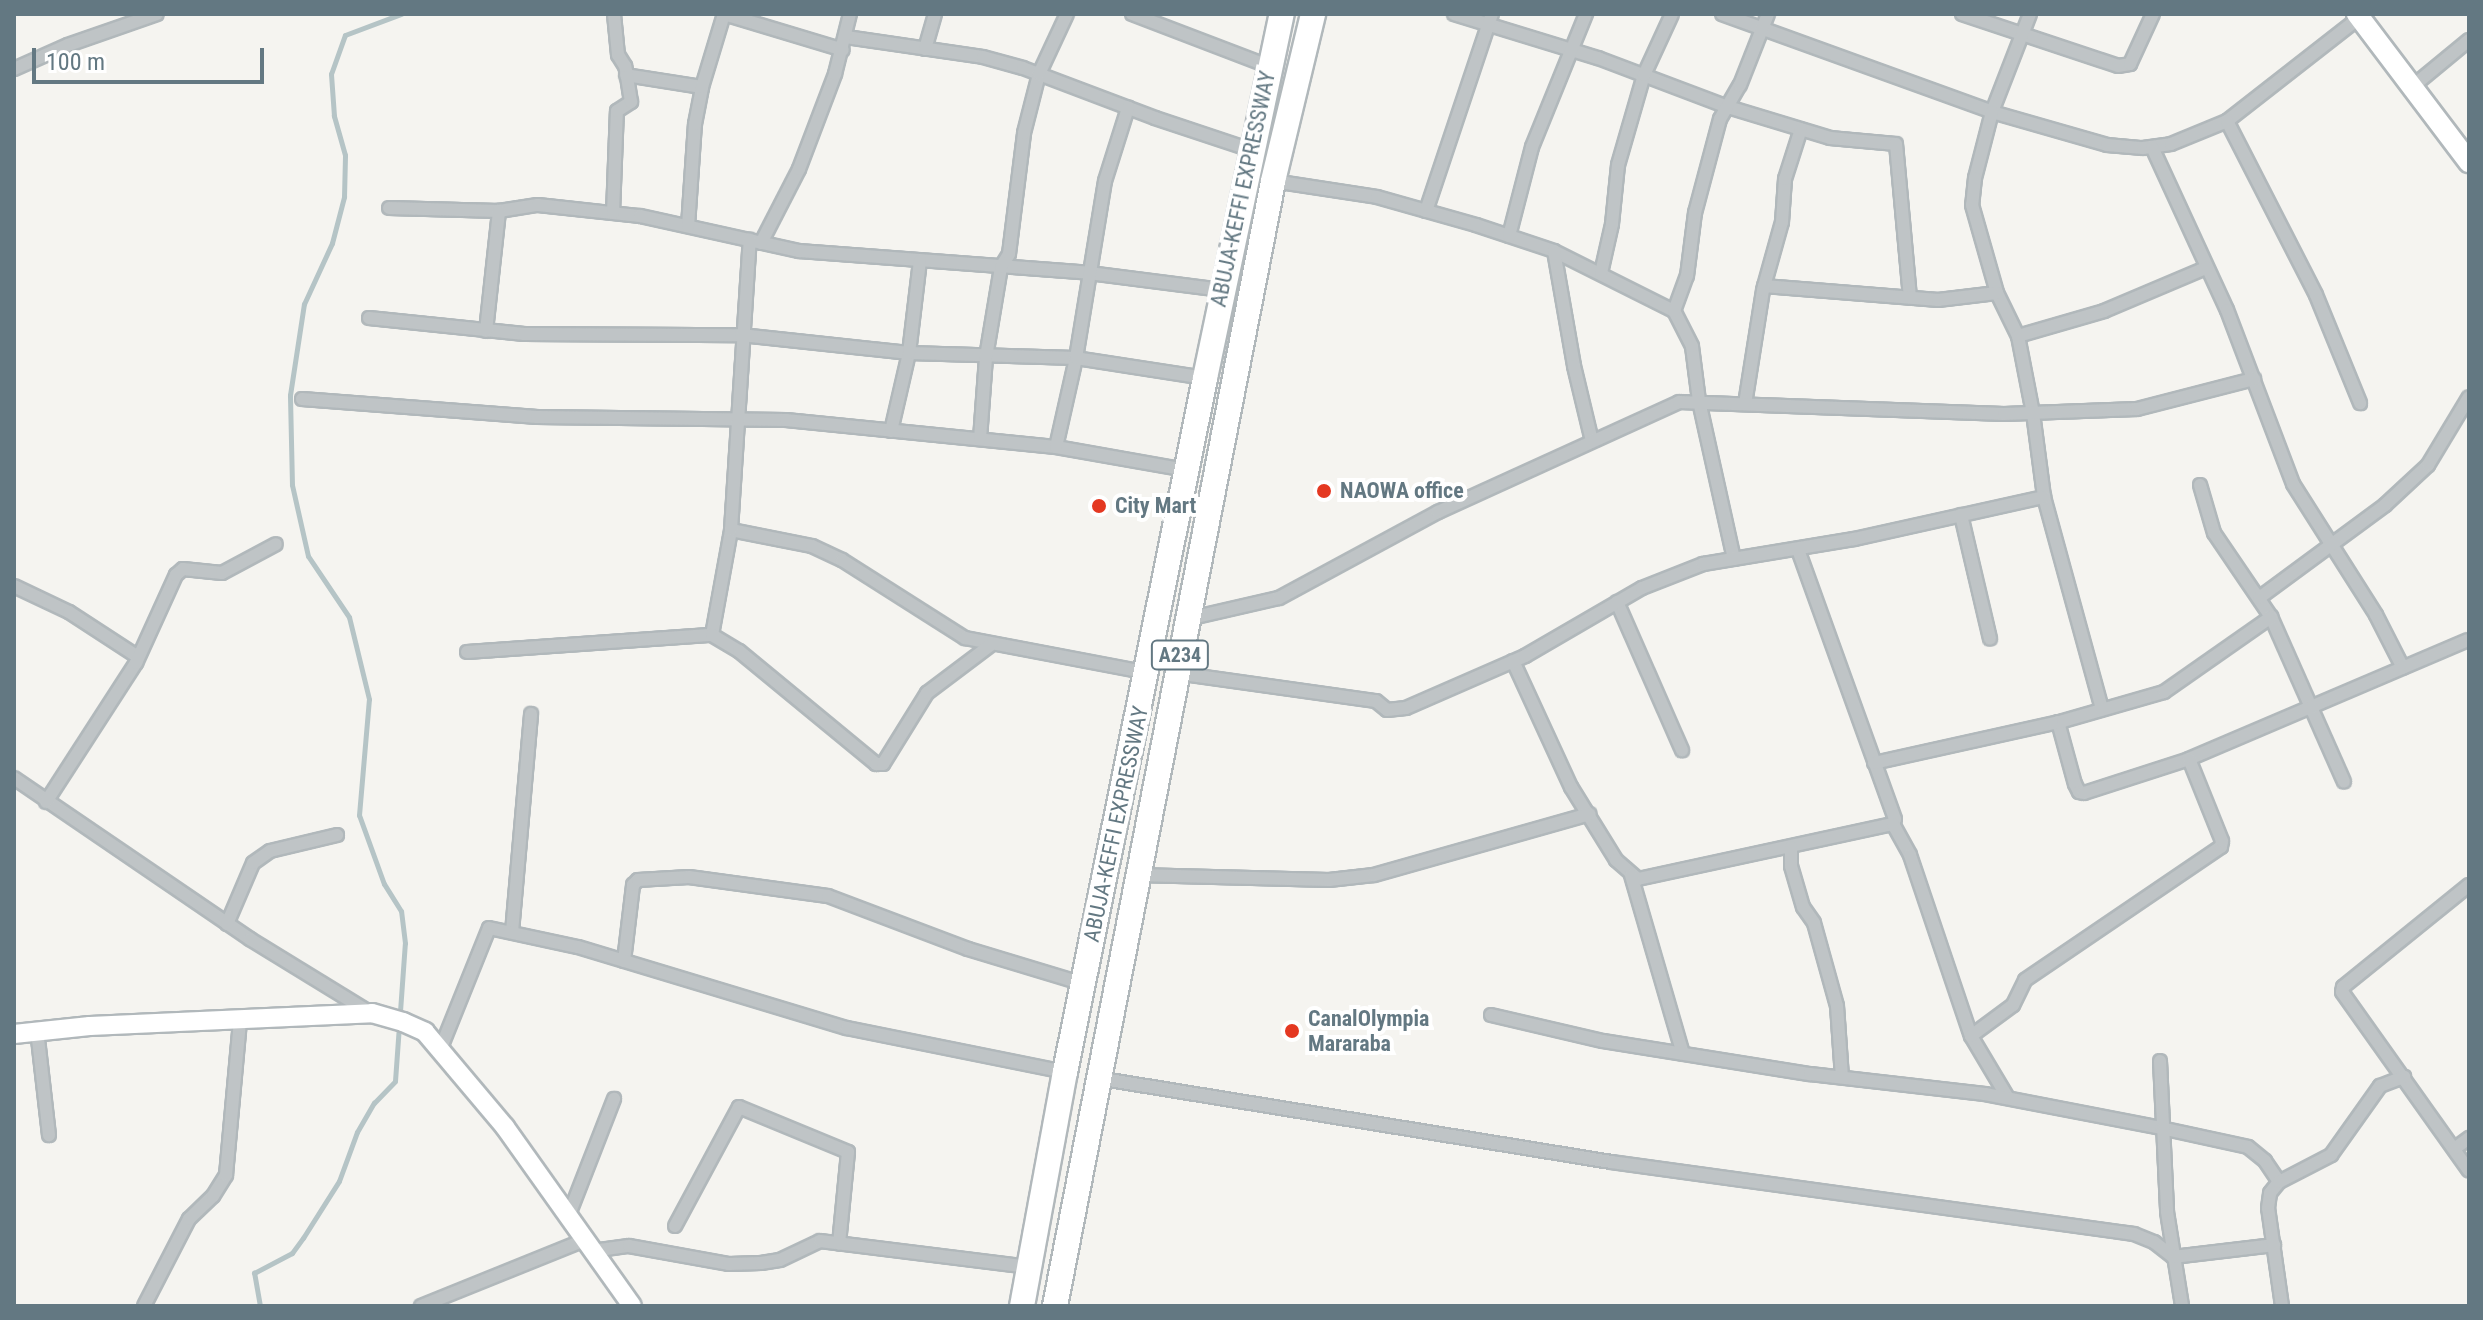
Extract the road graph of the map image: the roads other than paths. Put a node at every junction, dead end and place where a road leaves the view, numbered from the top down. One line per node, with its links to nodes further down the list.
1 (157, 14): 27 (street)
2 (614, 14): 29 (street)
3 (724, 14): 23 (street); 31 (street)
4 (850, 14): 23 (street)
5 (935, 14): 24 (street)
6 (1067, 14): 28 (street)
7 (1132, 14): 26 (street)
8 (1282, 14): 26 (highway, ABUJA-KEFFI EXPRESSWAY / A234)
9 (1313, 14): 41 (highway, ABUJA-KEFFI EXPRESSWAY / A234)
10 (1454, 14): 19 (street)
11 (1586, 14): 25 (street)
12 (1672, 14): 30 (street)
13 (1722, 14): 20 (street)
14 (1768, 14): 20 (street)
15 (1962, 14): 21 (street)
16 (2030, 14): 21 (street)
17 (2153, 14): 21 (street)
18 (2358, 16): 32 (main road); 36 (street)
19 (1490, 19): 25 (street); 44 (street)
20 (1762, 30): 33 (street); 35 (street)
21 (2023, 35): 35 (street)
22 (2469, 40): 32 (street)
23 (844, 44): 24 (street); 48 (street)
24 (925, 49): 28 (street)
25 (1570, 49): 30 (street); 47 (street)
26 (1268, 66): 39 (highway, ABUJA-KEFFI EXPRESSWAY / A234)
27 (14, 69)
28 (1039, 74): 34 (street); 51 (street)
29 (626, 75): 31 (street); 45 (street)
30 (1644, 75): 33 (street); 54 (street)
31 (702, 87): 46 (street)
32 (2412, 87): 40 (main road)
33 (1728, 107): 37 (street); 59 (street)
34 (1128, 108): 39 (street); 53 (street)
35 (1992, 112): 38 (street); 57 (street)
36 (2227, 121): 38 (street); 72 (street)
37 (1801, 129): 55 (street); 58 (street)
38 (2152, 147): 52 (street)
39 (1251, 150): 56 (highway, ABUJA-KEFFI EXPRESSWAY / A234)
40 (2469, 162)
41 (1273, 181): 44 (street); 93 (highway, ABUJA-KEFFI EXPRESSWAY / A234)
42 (389, 208): 43 (street)
43 (499, 211): 45 (street); 61 (street)
44 (1426, 211): 47 (street)
45 (613, 213): 46 (street)
46 (688, 226): 48 (street)
47 (1509, 236): 49 (street)
48 (755, 242): 50 (street); 62 (street)
49 (1554, 251): 54 (street); 78 (street)
50 (920, 261): 51 (street); 64 (street)
51 (1001, 267): 53 (street); 65 (street)
52 (2206, 268): 63 (street); 68 (street)
53 (1089, 273): 56 (street); 66 (street)
54 (1601, 273): 59 (street)
55 (1764, 286): 58 (street); 73 (street)
56 (1222, 290): 67 (highway, ABUJA-KEFFI EXPRESSWAY / A234)
57 (1997, 293): 58 (street); 63 (street)
58 (1910, 297)
59 (1674, 311): 71 (street)
60 (369, 318): 61 (street)
61 (486, 331): 62 (street)
62 (741, 335): 64 (street); 75 (street)
63 (2018, 336): 74 (street)
64 (909, 353): 65 (street); 76 (street)
65 (986, 357): 66 (street); 77 (street)
66 (1076, 358): 67 (street); 79 (street)
67 (1205, 378): 80 (highway, ABUJA-KEFFI EXPRESSWAY / A234)
68 (2254, 379): 74 (street); 86 (street)
69 (2469, 397): 86 (street)
70 (302, 399): 75 (street)
71 (1699, 401): 73 (street); 78 (street); 88 (street)
72 (2360, 403)
73 (1745, 404): 74 (street)
74 (2033, 413): 82 (street)
75 (737, 418): 76 (street); 84 (street)
76 (891, 431): 77 (street)
77 (980, 439): 79 (street)
78 (1592, 441): 93 (street)
79 (1056, 447): 80 (street)
80 (1187, 470): 102 (highway, ABUJA-KEFFI EXPRESSWAY / A234)
81 (2200, 485): 90 (street)
82 (2044, 497): 83 (street); 105 (street)
83 (1961, 515): 87 (street); 95 (street)
84 (731, 530): 94 (street); 97 (street)
85 (276, 544): 99 (street)
86 (2333, 545): 90 (street); 101 (street)
87 (1798, 550): 88 (street); 110 (street)
88 (1734, 559): 91 (street)
89 (14, 586): 99 (street)
90 (2259, 598): 92 (street)
91 (1617, 602): 100 (street); 108 (street)
92 (2271, 617): 104 (street); 105 (street)
93 (1187, 619): 103 (highway, ABUJA-KEFFI EXPRESSWAY / A234)
94 (712, 635): 97 (street); 98 (street)
95 (1990, 639)
96 (2468, 640): 101 (street)
97 (992, 644): 102 (street)
98 (467, 652)
99 (138, 657): 113 (street)
100 (1513, 661): 103 (street); 114 (street)
101 (2403, 668): 104 (street)
102 (1148, 673): 124 (highway, ABUJA-KEFFI EXPRESSWAY / A234)
103 (1176, 673): 118 (highway, ABUJA-KEFFI EXPRESSWAY / A234)
104 (2314, 707): 109 (street); 112 (street)
105 (2102, 709): 107 (street)
106 (531, 714): 122 (street)
107 (2058, 722): 109 (street); 110 (street)
108 (1682, 750)
109 (2189, 759): 130 (street)
110 (1874, 763): 115 (street)
111 (14, 778): 113 (street)
112 (2344, 782)
113 (46, 802): 121 (street)
114 (1590, 814): 118 (street); 119 (street)
115 (1893, 824): 117 (street); 130 (street)
116 (337, 835): 121 (street)
117 (1791, 847): 119 (street); 135 (street)
118 (1137, 875): 137 (highway, ABUJA-KEFFI EXPRESSWAY / A234)
119 (1631, 875): 132 (street)
120 (2469, 885): 136 (street)
121 (227, 924): 125 (street)
122 (512, 932): 123 (street); 131 (street)
123 (624, 961): 124 (street); 134 (street)
124 (1084, 984): 134 (highway, ABUJA-KEFFI EXPRESSWAY / A234)
125 (372, 1013): 127 (street); 131 (street)
126 (1491, 1015): 132 (street)
127 (240, 1020): 128 (street); 153 (street)
128 (37, 1030): 129 (street); 141 (street)
129 (14, 1034)
130 (1971, 1036): 138 (street)
131 (440, 1050): 146 (street)
132 (1683, 1054): 135 (street)
133 (2160, 1061): 140 (street)
134 (1065, 1072): 152 (highway, ABUJA-KEFFI EXPRESSWAY / A234)
135 (1842, 1077): 138 (street)
136 (2404, 1077): 143 (street); 145 (street)
137 (1097, 1078): 151 (street); 157 (highway, ABUJA-KEFFI EXPRESSWAY / A234)
138 (2008, 1098): 140 (street)
139 (614, 1099): 146 (street)
140 (2161, 1128): 145 (street); 151 (street)
141 (49, 1135)
142 (2469, 1138): 143 (street)
143 (2454, 1149): 144 (street)
144 (2469, 1171)
145 (2279, 1182): 149 (street)
146 (568, 1217): 150 (street)
147 (675, 1226): 148 (street)
148 (839, 1244): 150 (street); 152 (street)
149 (2274, 1245): 151 (street); 159 (street)
150 (588, 1246): 154 (street); 155 (street)
151 (2173, 1257): 158 (street)
152 (1029, 1267): 156 (highway, ABUJA-KEFFI EXPRESSWAY / A234)
153 (144, 1306)
154 (421, 1306)
155 (632, 1306)
156 (1022, 1306)
157 (1055, 1306)
158 (2182, 1306)
159 (2282, 1306)

